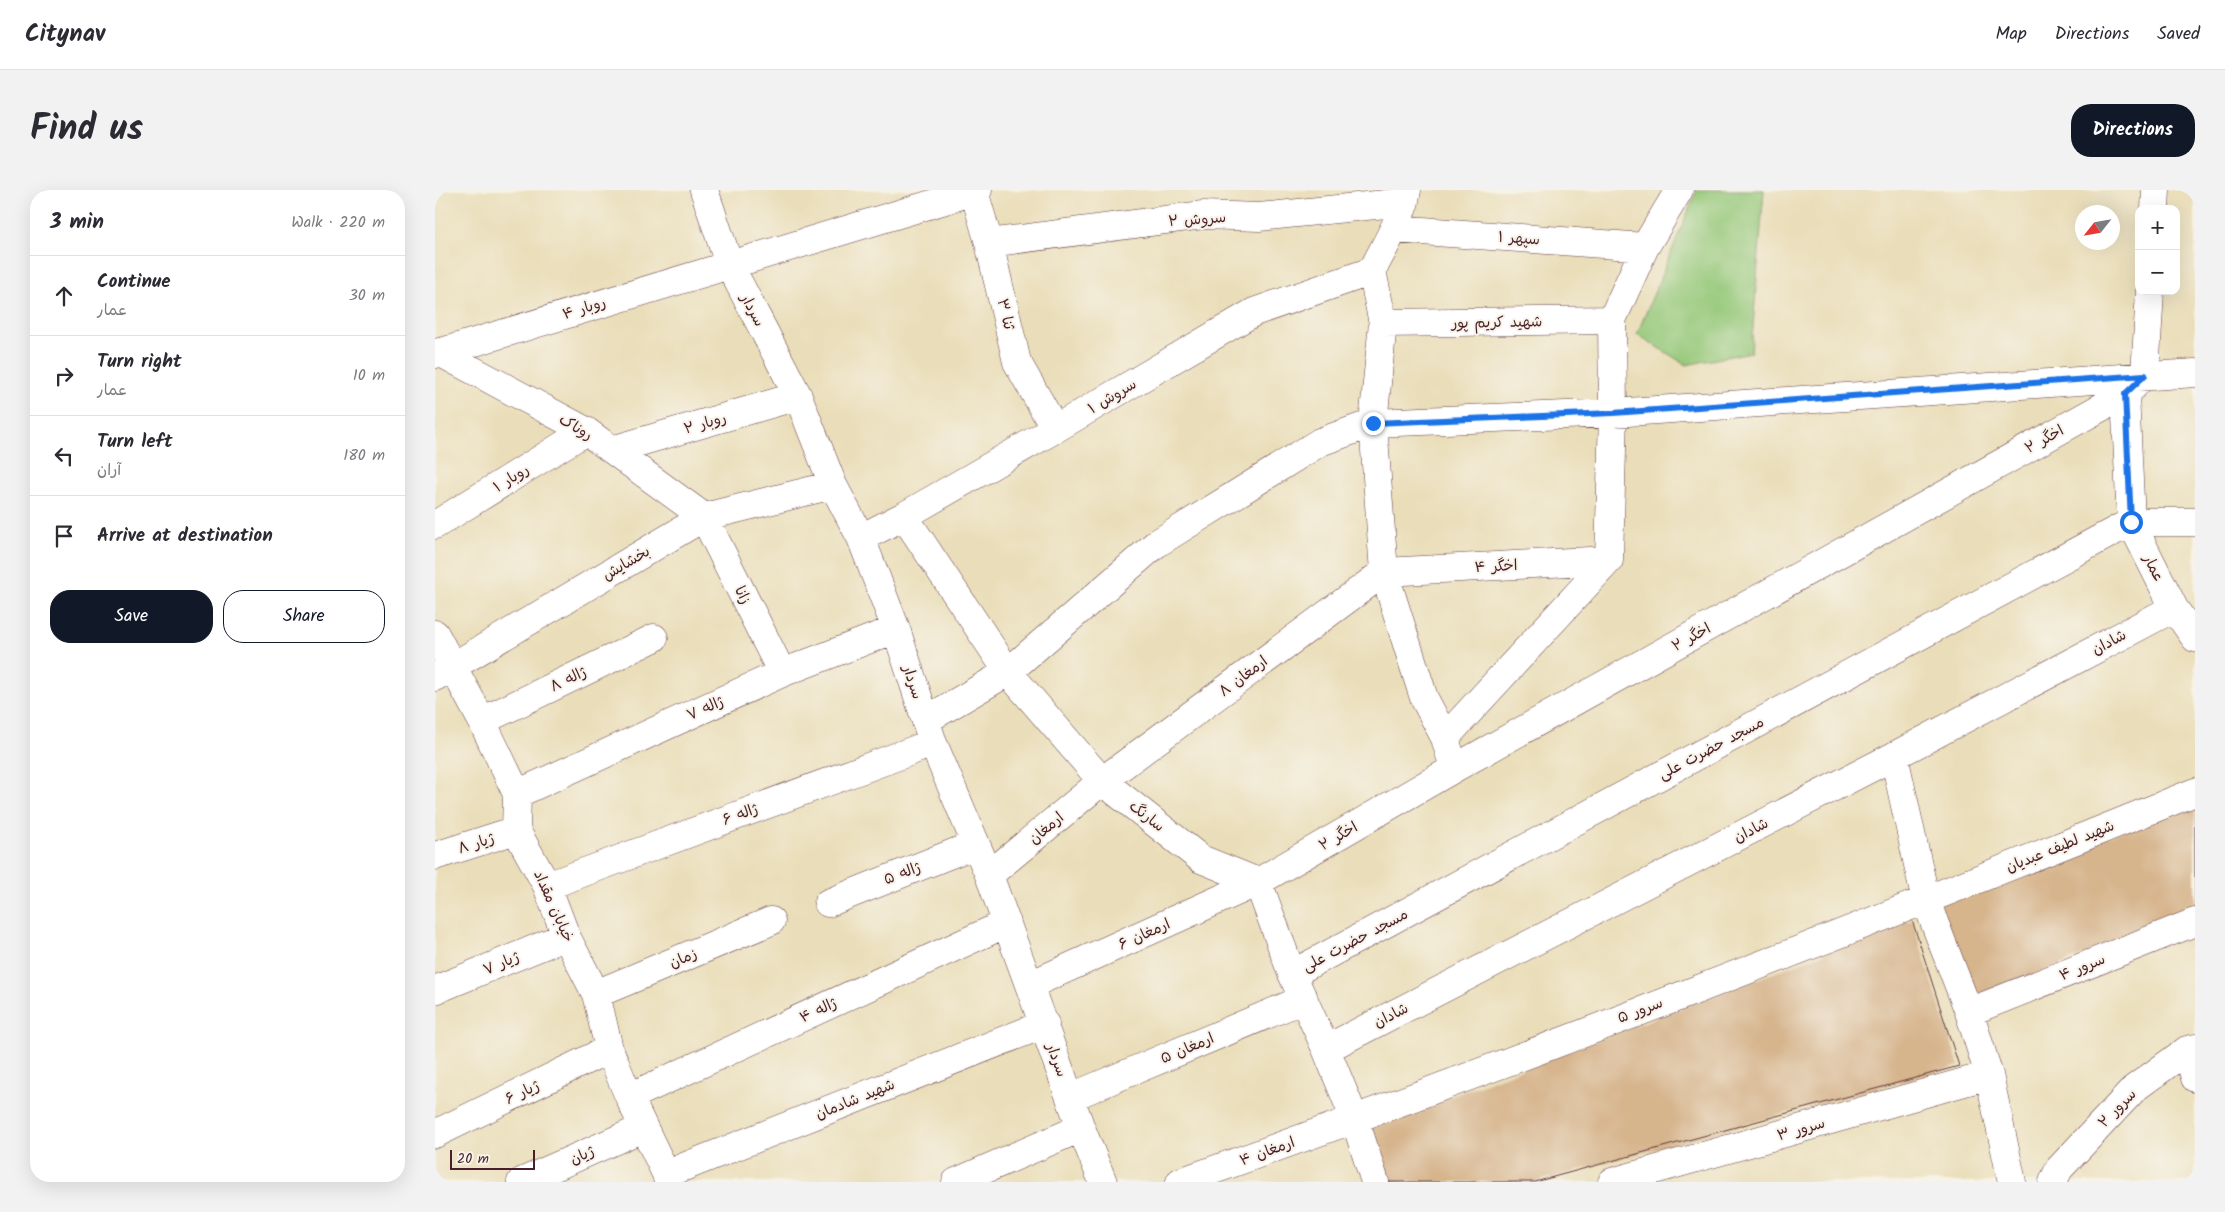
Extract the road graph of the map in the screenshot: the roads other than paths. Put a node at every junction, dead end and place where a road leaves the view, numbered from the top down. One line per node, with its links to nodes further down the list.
1 (704, 190): 10 (street, سردار)
2 (976, 190): 8 (street, ثنا ۳); 10 (street, روبار ۴)
3 (1679, 190): 9 (street)
4 (2156, 190): 6 (street)
5 (1406, 196): 7 (street); 8 (street, سروش ۲)
6 (2155, 205)
7 (1394, 230): 9 (street, سپهر ۱); 11 (street)
8 (989, 243): 22 (street, ثنا ۳)
9 (1645, 247): 13 (street)
10 (729, 264): 15 (street, روبار ۴); 19 (street, سردار)
11 (1372, 271): 14 (street); 22 (street, سروش ۱)
12 (2150, 295): 17 (street)
13 (1612, 320): 14 (street, شهید کریم پور); 20 (street)
14 (1383, 323): 21 (street)
15 (436, 350): 23 (street, روناک)
16 (2195, 373): 17 (street, ژاله ۶)
17 (2145, 375): 18 (street); 20 (street, ژاله ۶)
18 (2125, 394): 28 (street, عمار); 46 (street, اخگر ۲)
19 (798, 396): 24 (street, روبار ۲); 25 (street, سردار)
20 (1613, 413): 21 (street, ژاله ۶); 32 (street)
21 (1373, 423): 33 (street); 40 (street, ژاله ۶)
22 (1055, 429): 26 (street, سروش ۱)
23 (586, 431): 24 (street, روناک); 30 (street, روبار ۱)
24 (612, 450): 27 (street, روناک)
25 (833, 485): 27 (street, بخشایش); 31 (street, سردار)
26 (905, 516): 31 (street, سروش ۱); 40 (street, سارنگ)
27 (704, 517): 39 (street, بخشایش); 41 (street, زانا)
28 (2131, 522): 29 (street); 34 (street, عمار); 62 (street, مسجد حضرت علی)
29 (2195, 522)
30 (435, 525)
31 (861, 538): 35 (street, سردار)
32 (1609, 560): 33 (street, اخگر ۴); 44 (street)
33 (1384, 572): 44 (street); 47 (street, ارمغان ۸)
34 (2173, 608): 38 (street, عمار); 45 (street, شادان)
35 (896, 629): 41 (street, ژاله ۷); 43 (street, سردار)
36 (435, 634): 39 (street)
37 (654, 638): 42 (street, ژاله ۸)
38 (2195, 638)
39 (443, 672): 42 (street)
40 (1008, 672): 43 (street, ژاله ۶); 47 (street, سارنگ)
41 (782, 673): 49 (street, ژاله ۷)
42 (482, 721): 49 (street)
43 (929, 732): 51 (street, سردار); 55 (street, ژاله ۶)
44 (1445, 738): 46 (street)
45 (1894, 756): 56 (street); 70 (street, شادان)
46 (1455, 768): 54 (street, اخگر ۲)
47 (1102, 780): 53 (street, ارمغان); 54 (street, سارنگ)
48 (2195, 792): 56 (street, شهید لطیف عبدیان)
49 (517, 794): 50 (street)
50 (516, 830): 52 (street, ژیار ۸); 55 (street, خیابان مقداد)
51 (976, 844): 53 (street, سردار); 57 (street, ژاله ۵)
52 (435, 856)
53 (989, 875): 60 (street, سردار)
54 (1258, 882): 62 (street); 63 (street, ارمغان ۶)
55 (547, 886): 61 (street, خیابان مقداد)
56 (1926, 901): 67 (street); 76 (street, سرور ۵)
57 (828, 902)
58 (771, 921): 65 (street, زمان)
59 (2195, 922): 67 (street, سرور ۴)
60 (1007, 923): 63 (street, سردار); 74 (street, ژاله ۴)
61 (566, 936): 64 (street, ژیار ۷); 65 (street, خیابان مقداد)
62 (1292, 974): 66 (street)
63 (1030, 985): 68 (street, سردار)
64 (435, 990)
65 (597, 994): 69 (street, خیابان مقداد)
66 (1304, 999): 70 (street); 75 (street, ارمغان ۵)
67 (1969, 1012): 72 (street)
68 (1045, 1024): 75 (street, سردار); 80 (street, شهید شادمان)
69 (609, 1049): 74 (street, خیابان مقداد); 79 (street, ژیار ۶)
70 (1326, 1049): 76 (street)
71 (2191, 1049): 73 (street); 81 (street, سرور ۲)
72 (1989, 1075): 87 (street, سرور ۳); 88 (street)
73 (2195, 1078)
74 (629, 1097): 77 (street, خیابان مقداد)
75 (1071, 1097): 78 (street, سردار)
76 (1355, 1120): 85 (street, ارمغان ۴); 86 (street)
77 (643, 1128): 80 (street, خیابان مقداد); 82 (street, ژیان)
78 (1081, 1128): 83 (street); 84 (street, سردار)
79 (435, 1134)
80 (667, 1178)
81 (2059, 1178)
82 (521, 1182)
83 (956, 1182)
84 (1103, 1182)
85 (1180, 1182)
86 (1375, 1182)
87 (1612, 1182)
88 (2012, 1182)

